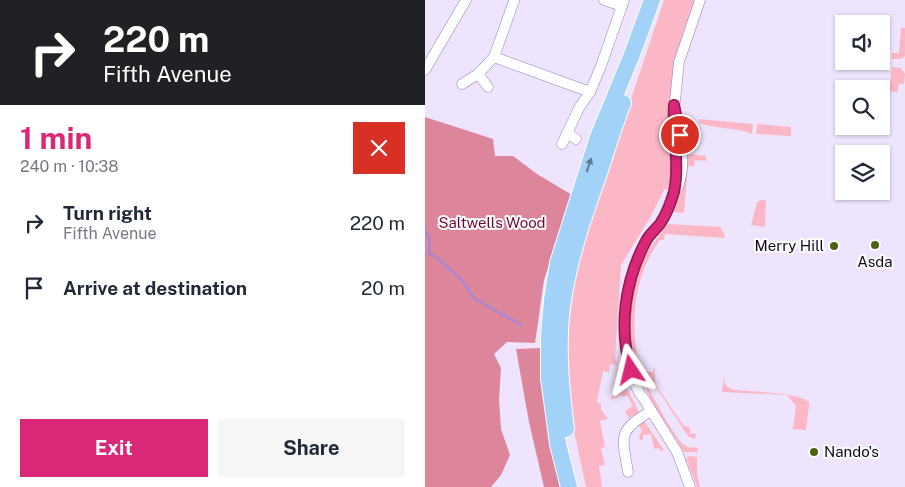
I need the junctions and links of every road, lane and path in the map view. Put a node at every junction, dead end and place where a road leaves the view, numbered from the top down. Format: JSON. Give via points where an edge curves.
{"nodes":[{"id":1,"x":466,"y":0,"type":"edge"},
{"id":2,"x":604,"y":0,"type":"edge"},
{"id":3,"x":652,"y":0,"type":"edge"},
{"id":4,"x":661,"y":0,"type":"edge"},
{"id":5,"x":700,"y":0,"type":"edge"},
{"id":6,"x":514,"y":1,"type":"dead end"},
{"id":7,"x":623,"y":3,"type":"edge"},
{"id":8,"x":494,"y":57,"type":"junction"},
{"id":9,"x":425,"y":70,"type":"edge"},
{"id":10,"x":479,"y":74,"type":"junction"},
{"id":11,"x":463,"y":84,"type":"dead end"},
{"id":12,"x":488,"y":87,"type":"dead end"},
{"id":13,"x":590,"y":92,"type":"junction"},
{"id":14,"x":562,"y":144,"type":"dead end"},
{"id":15,"x":555,"y":347,"type":"junction"},
{"id":16,"x":651,"y":412,"type":"junction"},
{"id":17,"x":628,"y":472,"type":"dead end"},
{"id":18,"x":569,"y":487,"type":"edge"},
{"id":19,"x":579,"y":487,"type":"edge"},
{"id":20,"x":689,"y":487,"type":"edge"}],
"edges":[{"from":1,"to":9,"type":"street"},
{"from":2,"to":7,"type":"street"},
{"from":15,"to":3,"type":"highway","one_way":true,"via":[[552,300],[561,253],[598,137]]},
{"from":4,"to":15,"type":"highway","via":[[581,223],[569,266]]},
{"from":5,"to":16,"type":"street","via":[[679,62],[674,105],[682,149],[678,186],[635,264],[627,291],[624,320],[628,360],[637,391]]},
{"from":6,"to":8,"type":"street"},
{"from":7,"to":13,"type":"street"},
{"from":8,"to":10,"type":"street"},
{"from":8,"to":13,"type":"street"},
{"from":10,"to":11,"type":"street"},
{"from":10,"to":12,"type":"street"},
{"from":13,"to":14,"type":"street","via":[[579,108],[572,136]]},
{"from":15,"to":18,"type":"highway","via":[[549,378],[551,404]]},
{"from":15,"to":19,"type":"highway","via":[[567,432]]},
{"from":16,"to":17,"type":"street","via":[[630,424],[626,432],[624,446]]},
{"from":16,"to":20,"type":"street","via":[[677,452]]}]}
